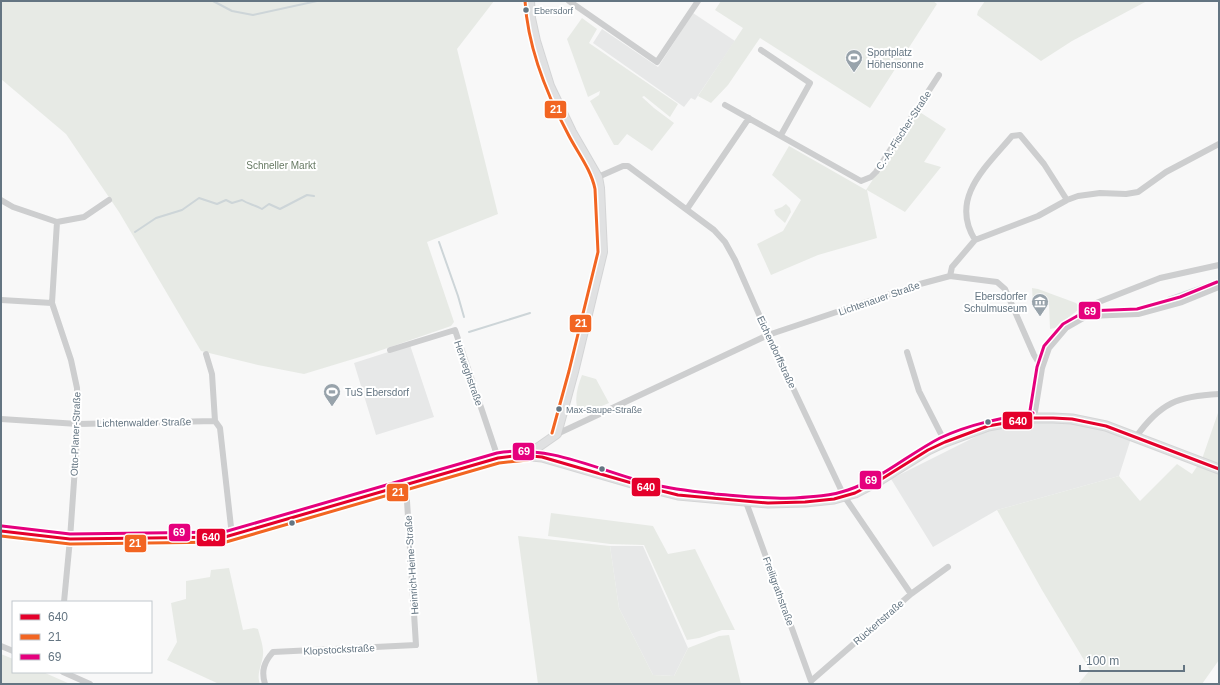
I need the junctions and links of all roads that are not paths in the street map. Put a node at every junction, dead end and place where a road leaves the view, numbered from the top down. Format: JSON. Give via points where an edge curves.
{"nodes":[{"id":1,"x":530,"y":1,"type":"edge"},
{"id":2,"x":569,"y":1,"type":"edge"},
{"id":3,"x":698,"y":1,"type":"edge"},
{"id":4,"x":761,"y":50,"type":"dead end"},
{"id":5,"x":939,"y":75,"type":"dead end"},
{"id":6,"x":725,"y":104,"type":"dead end"},
{"id":7,"x":749,"y":118,"type":"junction"},
{"id":8,"x":781,"y":135,"type":"junction"},
{"id":9,"x":1219,"y":144,"type":"edge"},
{"id":10,"x":598,"y":176,"type":"junction"},
{"id":11,"x":1,"y":200,"type":"edge"},
{"id":12,"x":109,"y":200,"type":"dead end"},
{"id":13,"x":1067,"y":200,"type":"junction"},
{"id":14,"x":687,"y":209,"type":"junction"},
{"id":15,"x":57,"y":222,"type":"junction"},
{"id":16,"x":975,"y":240,"type":"junction"},
{"id":17,"x":1219,"y":265,"type":"edge"},
{"id":18,"x":950,"y":276,"type":"junction"},
{"id":19,"x":1219,"y":287,"type":"edge"},
{"id":20,"x":1,"y":300,"type":"edge"},
{"id":21,"x":52,"y":303,"type":"junction"},
{"id":22,"x":1087,"y":316,"type":"junction"},
{"id":23,"x":768,"y":335,"type":"junction"},
{"id":24,"x":390,"y":350,"type":"dead end"},
{"id":25,"x":907,"y":352,"type":"dead end"},
{"id":26,"x":206,"y":354,"type":"dead end"},
{"id":27,"x":1042,"y":368,"type":"junction"},
{"id":28,"x":1219,"y":394,"type":"edge"},
{"id":29,"x":1034,"y":418,"type":"junction"},
{"id":30,"x":1,"y":419,"type":"edge"},
{"id":31,"x":215,"y":421,"type":"junction"},
{"id":32,"x":78,"y":424,"type":"junction"},
{"id":33,"x":557,"y":434,"type":"junction"},
{"id":34,"x":1136,"y":437,"type":"junction"},
{"id":35,"x":944,"y":442,"type":"junction"},
{"id":36,"x":527,"y":455,"type":"junction"},
{"id":37,"x":498,"y":458,"type":"junction"},
{"id":38,"x":1219,"y":469,"type":"edge"},
{"id":39,"x":406,"y":485,"type":"junction"},
{"id":40,"x":844,"y":496,"type":"junction"},
{"id":41,"x":746,"y":502,"type":"junction"},
{"id":42,"x":1,"y":531,"type":"edge"},
{"id":43,"x":232,"y":536,"type":"junction"},
{"id":44,"x":70,"y":539,"type":"junction"},
{"id":45,"x":948,"y":567,"type":"dead end"},
{"id":46,"x":911,"y":594,"type":"junction"},
{"id":47,"x":64,"y":601,"type":"edge"},
{"id":48,"x":416,"y":645,"type":"joint"},
{"id":49,"x":1,"y":646,"type":"edge"},
{"id":50,"x":12,"y":651,"type":"edge"},
{"id":51,"x":65,"y":673,"type":"edge"},
{"id":52,"x":810,"y":681,"type":"joint"},
{"id":53,"x":90,"y":684,"type":"edge"},
{"id":54,"x":265,"y":684,"type":"edge"}],
"edges":[{"from":1,"to":10,"type":"street","via":[[536,41],[550,86],[572,132]]},
{"from":2,"to":3,"type":"street","via":[[657,62]]},
{"from":4,"to":8,"type":"street","via":[[810,83]]},
{"from":5,"to":8,"type":"street","name":"C.-A.-Fischer-Straße","via":[[876,172],[861,181]]},
{"from":6,"to":7,"type":"street","name":"C.-A.-Fischer-Straße"},
{"from":7,"to":8,"type":"street","name":"C.-A.-Fischer-Straße"},
{"from":7,"to":14,"type":"street"},
{"from":9,"to":13,"type":"street","via":[[1166,172],[1138,192],[1100,193]]},
{"from":10,"to":14,"type":"street","name":"Eichendorffstraße","via":[[628,166]]},
{"from":10,"to":33,"type":"street","via":[[603,252]]},
{"from":11,"to":15,"type":"street","via":[[13,207]]},
{"from":12,"to":15,"type":"street","via":[[84,217]]},
{"from":13,"to":16,"type":"street","via":[[1038,216]]},
{"from":13,"to":16,"type":"street","via":[[1044,164],[1020,135],[1012,136],[970,190],[966,212],[969,230]]},
{"from":14,"to":23,"type":"street","name":"Eichendorffstraße","via":[[725,242]]},
{"from":15,"to":21,"type":"street","name":"Otto-Planer-Straße"},
{"from":16,"to":18,"type":"street","via":[[952,267]]},
{"from":17,"to":22,"type":"street","via":[[1160,278],[1086,307]]},
{"from":18,"to":23,"type":"street","name":"Lichtenauer Straße"},
{"from":18,"to":27,"type":"street","via":[[998,282],[1005,289],[1034,356]]},
{"from":19,"to":22,"type":"street","via":[[1182,302],[1138,314]]},
{"from":20,"to":21,"type":"street"},
{"from":21,"to":32,"type":"street","name":"Otto-Planer-Straße","via":[[71,360],[77,388]]},
{"from":22,"to":27,"type":"street","via":[[1060,332],[1049,348]]},
{"from":23,"to":33,"type":"street","name":"Lichtenauer Straße"},
{"from":23,"to":40,"type":"street","name":"Eichendorffstraße"},
{"from":24,"to":37,"type":"street","name":"Herweghstraße","via":[[455,330]]},
{"from":25,"to":35,"type":"street","via":[[919,391]]},
{"from":26,"to":31,"type":"street","via":[[212,374]]},
{"from":27,"to":29,"type":"street"},
{"from":28,"to":34,"type":"street","via":[[1184,399],[1164,406]]},
{"from":29,"to":34,"type":"main road","via":[[1072,419],[1106,426]]},
{"from":29,"to":35,"type":"main road","via":[[988,426]]},
{"from":30,"to":32,"type":"street","name":"Lichtenwalder Straße"},
{"from":31,"to":32,"type":"street","name":"Lichtenwalder Straße"},
{"from":31,"to":43,"type":"street","via":[[220,428]]},
{"from":32,"to":44,"type":"street","name":"Otto-Planer-Straße"},
{"from":33,"to":36,"type":"street","name":"Lichtenauer Straße"},
{"from":34,"to":38,"type":"main road"},
{"from":35,"to":40,"type":"main road","via":[[871,485]]},
{"from":36,"to":37,"type":"main road"},
{"from":36,"to":41,"type":"main road","via":[[548,458],[664,492]]},
{"from":37,"to":39,"type":"main road"},
{"from":39,"to":43,"type":"main road"},
{"from":39,"to":48,"type":"street","name":"Heinrich-Heine-Straße"},
{"from":40,"to":41,"type":"main road","via":[[805,502]]},
{"from":40,"to":46,"type":"street","name":"Eichendorffstraße"},
{"from":41,"to":52,"type":"street","name":"Freiligrathstraße"},
{"from":42,"to":44,"type":"main road"},
{"from":43,"to":44,"type":"main road"},
{"from":44,"to":47,"type":"street","name":"Otto-Planer-Straße"},
{"from":45,"to":46,"type":"street","name":"Rückertstraße"},
{"from":46,"to":52,"type":"street","name":"Rückertstraße"},
{"from":48,"to":54,"type":"street","name":"Klopstockstraße","via":[[272,652],[263,664]]},
{"from":49,"to":50,"type":"street"},
{"from":51,"to":53,"type":"street"}]}
